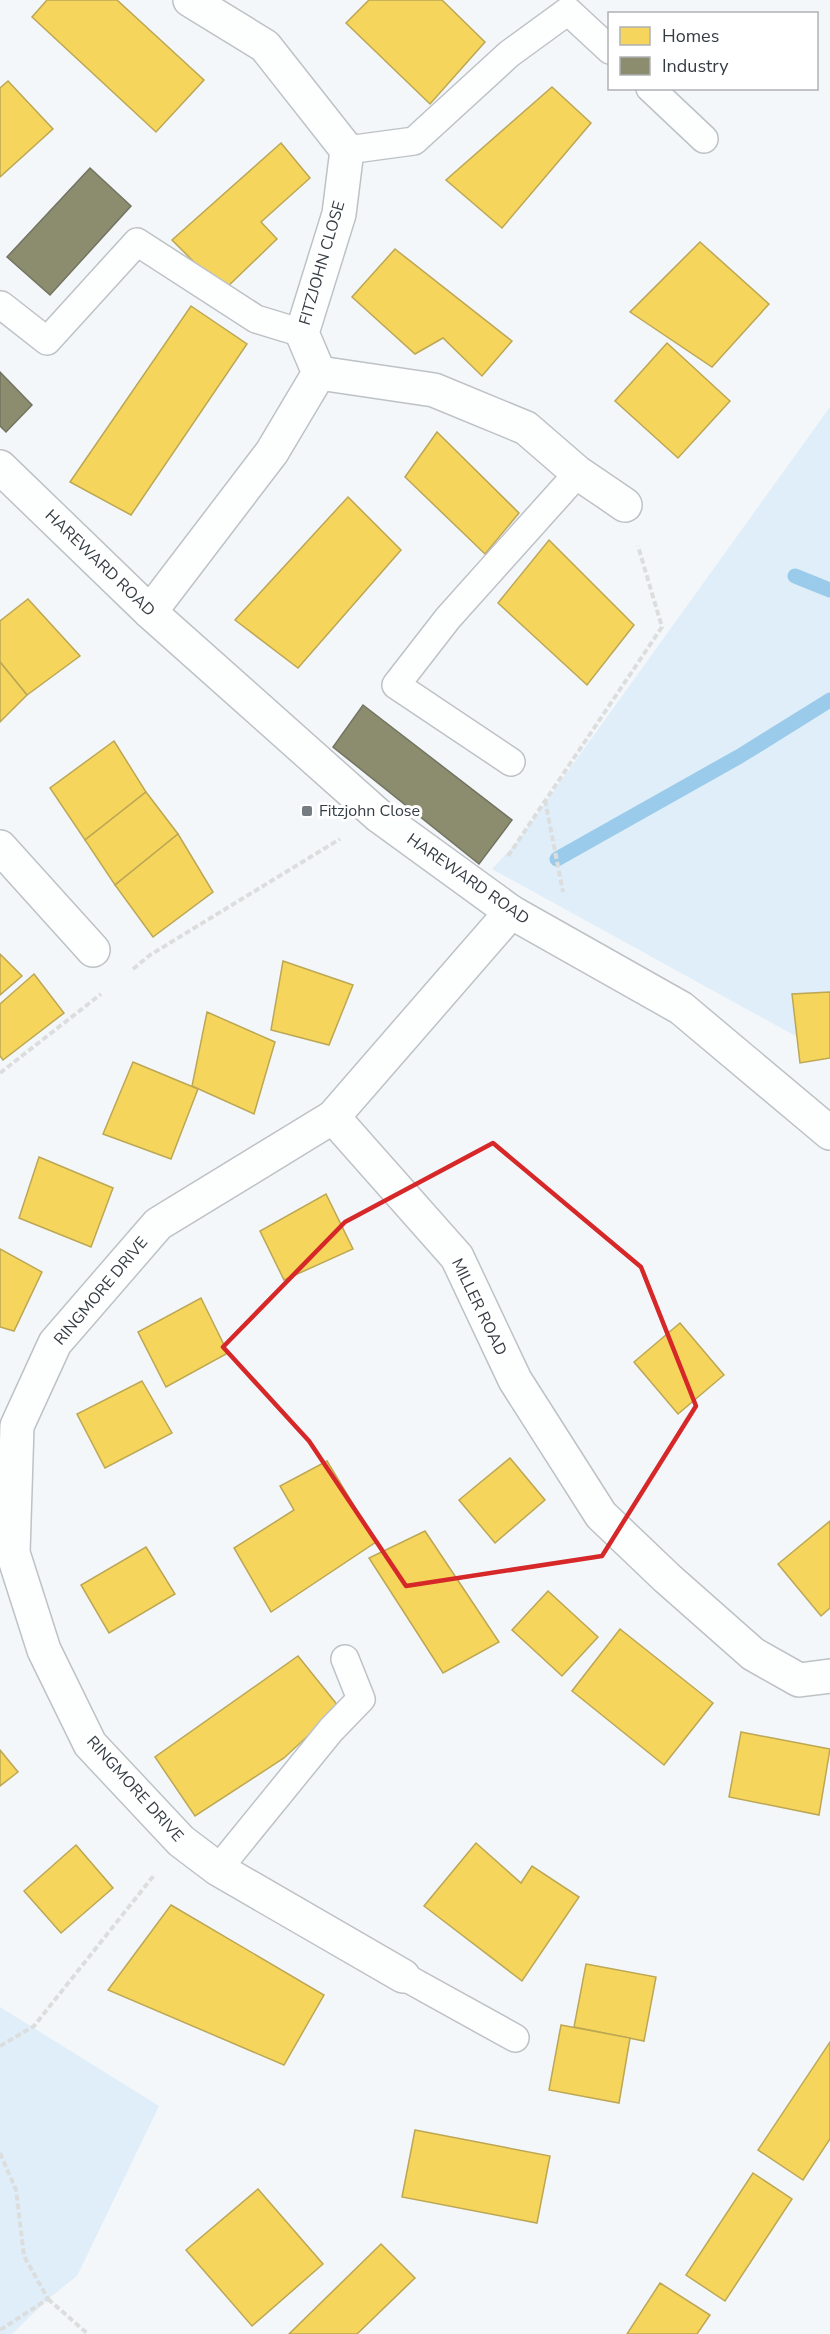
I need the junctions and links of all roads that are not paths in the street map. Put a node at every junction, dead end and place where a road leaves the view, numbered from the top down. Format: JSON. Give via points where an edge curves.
{"nodes":[{"id":1,"x":190,"y":0,"type":"edge"},
{"id":2,"x":608,"y":49,"type":"edge"},
{"id":3,"x":652,"y":90,"type":"edge"},
{"id":4,"x":704,"y":139,"type":"dead end"},
{"id":5,"x":347,"y":150,"type":"junction"},
{"id":6,"x":1,"y":306,"type":"edge"},
{"id":7,"x":302,"y":333,"type":"junction"},
{"id":8,"x":319,"y":374,"type":"junction"},
{"id":9,"x":0,"y":467,"type":"edge"},
{"id":10,"x":578,"y":473,"type":"junction"},
{"id":11,"x":625,"y":505,"type":"road end"},
{"id":12,"x":150,"y":612,"type":"junction"},
{"id":13,"x":511,"y":762,"type":"dead end"},
{"id":14,"x":0,"y":847,"type":"edge"},
{"id":15,"x":511,"y":912,"type":"junction"},
{"id":16,"x":93,"y":950,"type":"dead end"},
{"id":17,"x":333,"y":1117,"type":"junction"},
{"id":18,"x":830,"y":1133,"type":"edge"},
{"id":19,"x":6,"y":1553,"type":"edge"},
{"id":20,"x":345,"y":1659,"type":"dead end"},
{"id":21,"x":830,"y":1676,"type":"edge"},
{"id":22,"x":218,"y":1869,"type":"junction"},
{"id":23,"x":404,"y":1976,"type":"joint"},
{"id":24,"x":515,"y":2038,"type":"dead end"}],
"edges":[{"from":1,"to":5,"type":"street","via":[[265,46]]},
{"from":2,"to":5,"type":"lane","via":[[568,11],[509,54],[414,141]]},
{"from":3,"to":4,"type":"lane"},
{"from":5,"to":7,"type":"street","name":"FITZJOHN CLOSE","via":[[339,214]]},
{"from":6,"to":7,"type":"lane","via":[[47,341],[137,242],[256,318]]},
{"from":7,"to":8,"type":"street","name":"FITZJOHN CLOSE"},
{"from":8,"to":10,"type":"street","via":[[434,390],[526,428]]},
{"from":8,"to":12,"type":"street","via":[[272,452]]},
{"from":9,"to":12,"type":"street","name":"HAREWARD ROAD"},
{"from":10,"to":11,"type":"street"},
{"from":10,"to":13,"type":"lane","via":[[448,618],[396,686]]},
{"from":12,"to":15,"type":"street","name":"HAREWARD ROAD","via":[[379,816]]},
{"from":14,"to":16,"type":"street"},
{"from":15,"to":17,"type":"street","name":"RINGMORE DRIVE"},
{"from":15,"to":18,"type":"street","name":"HAREWARD ROAD","via":[[681,1008]]},
{"from":17,"to":19,"type":"street","name":"RINGMORE DRIVE","via":[[158,1224],[55,1343],[17,1426]]},
{"from":17,"to":21,"type":"street","name":"MILLER ROAD","via":[[457,1257],[515,1380],[601,1515],[753,1654],[799,1680]]},
{"from":19,"to":22,"type":"street","name":"RINGMORE DRIVE","via":[[44,1650],[90,1744],[181,1841]]},
{"from":20,"to":22,"type":"lane","via":[[361,1699],[331,1730]]},
{"from":22,"to":23,"type":"street","name":"RINGMORE DRIVE"},
{"from":23,"to":24,"type":"lane"}]}
